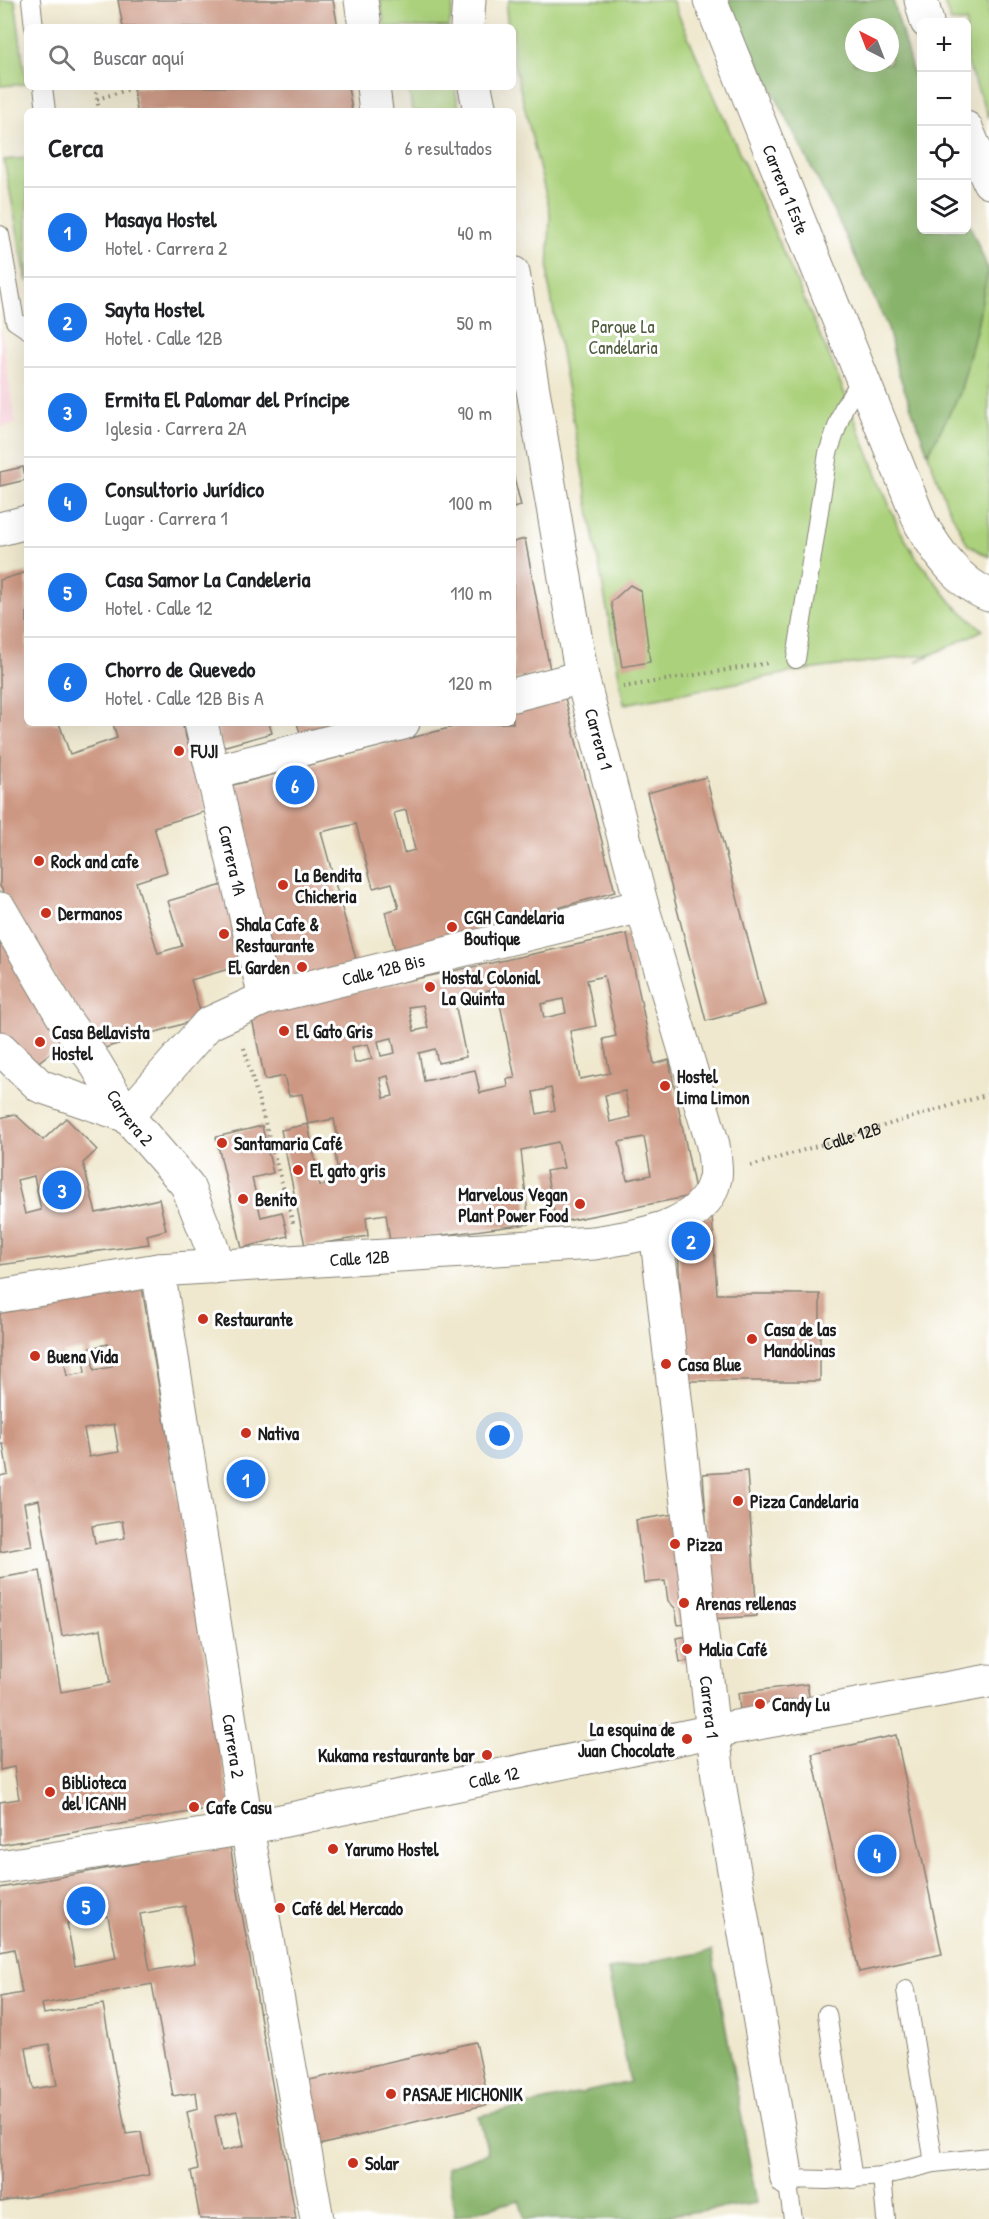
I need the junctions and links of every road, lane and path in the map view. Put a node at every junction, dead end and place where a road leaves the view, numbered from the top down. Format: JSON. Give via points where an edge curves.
{"nodes":[{"id":1,"x":31,"y":0,"type":"edge"},
{"id":2,"x":361,"y":0,"type":"edge"},
{"id":3,"x":469,"y":0,"type":"edge"},
{"id":4,"x":710,"y":0,"type":"edge"},
{"id":5,"x":921,"y":0,"type":"edge"},
{"id":6,"x":926,"y":18,"type":"edge"},
{"id":7,"x":34,"y":24,"type":"edge"},
{"id":8,"x":364,"y":24,"type":"edge"},
{"id":9,"x":467,"y":24,"type":"edge"},
{"id":10,"x":42,"y":90,"type":"edge"},
{"id":11,"x":94,"y":90,"type":"edge"},
{"id":12,"x":127,"y":90,"type":"edge"},
{"id":13,"x":373,"y":90,"type":"edge"},
{"id":14,"x":476,"y":90,"type":"edge"},
{"id":15,"x":97,"y":99,"type":"junction"},
{"id":16,"x":46,"y":108,"type":"edge"},
{"id":17,"x":98,"y":108,"type":"edge"},
{"id":18,"x":376,"y":108,"type":"edge"},
{"id":19,"x":479,"y":108,"type":"edge"},
{"id":20,"x":971,"y":140,"type":"edge"},
{"id":21,"x":989,"y":182,"type":"edge"},
{"id":22,"x":0,"y":235,"type":"edge"},
{"id":23,"x":516,"y":290,"type":"edge"},
{"id":24,"x":24,"y":327,"type":"edge"},
{"id":25,"x":862,"y":380,"type":"junction"},
{"id":26,"x":24,"y":523,"type":"edge"},
{"id":27,"x":0,"y":529,"type":"edge"},
{"id":28,"x":989,"y":595,"type":"edge"},
{"id":29,"x":796,"y":659,"type":"joint"},
{"id":30,"x":584,"y":685,"type":"junction"},
{"id":31,"x":516,"y":694,"type":"edge"},
{"id":32,"x":202,"y":726,"type":"edge"},
{"id":33,"x":392,"y":726,"type":"edge"},
{"id":34,"x":214,"y":772,"type":"junction"},
{"id":35,"x":642,"y":906,"type":"junction"},
{"id":36,"x":0,"y":909,"type":"edge"},
{"id":37,"x":265,"y":998,"type":"junction"},
{"id":38,"x":234,"y":1014,"type":"junction"},
{"id":39,"x":0,"y":1048,"type":"edge"},
{"id":40,"x":989,"y":1094,"type":"edge"},
{"id":41,"x":127,"y":1116,"type":"junction"},
{"id":42,"x":712,"y":1187,"type":"junction"},
{"id":43,"x":656,"y":1230,"type":"junction"},
{"id":44,"x":303,"y":1262,"type":"junction"},
{"id":45,"x":214,"y":1267,"type":"junction"},
{"id":46,"x":158,"y":1270,"type":"junction"},
{"id":47,"x":0,"y":1296,"type":"edge"},
{"id":48,"x":989,"y":1681,"type":"edge"},
{"id":49,"x":714,"y":1731,"type":"junction"},
{"id":50,"x":247,"y":1828,"type":"junction"},
{"id":51,"x":0,"y":1868,"type":"edge"},
{"id":52,"x":906,"y":1990,"type":"dead end"},
{"id":53,"x":827,"y":2014,"type":"dead end"},
{"id":54,"x":989,"y":2157,"type":"edge"},
{"id":55,"x":934,"y":2163,"type":"junction"},
{"id":56,"x":882,"y":2176,"type":"junction"},
{"id":57,"x":787,"y":2179,"type":"junction"},
{"id":58,"x":854,"y":2179,"type":"junction"},
{"id":59,"x":318,"y":2219,"type":"edge"},
{"id":60,"x":793,"y":2219,"type":"edge"},
{"id":61,"x":886,"y":2219,"type":"edge"}],
"edges":[{"from":1,"to":7,"type":"lane"},
{"from":2,"to":8,"type":"street"},
{"from":3,"to":9,"type":"street"},
{"from":4,"to":25,"type":"street","name":"Carrera 1 Este"},
{"from":5,"to":6,"type":"street"},
{"from":10,"to":16,"type":"lane"},
{"from":11,"to":15,"type":"path"},
{"from":12,"to":15,"type":"path"},
{"from":13,"to":18,"type":"street"},
{"from":14,"to":19,"type":"street"},
{"from":15,"to":17,"type":"path"},
{"from":20,"to":21,"type":"street"},
{"from":22,"to":24,"type":"lane","via":[[15,321]]},
{"from":23,"to":30,"type":"street","name":"Carrera 1"},
{"from":25,"to":28,"type":"street","name":"Carrera 1 Este","via":[[921,524],[947,562],[965,580]]},
{"from":25,"to":29,"type":"lane","via":[[844,407],[828,453]]},
{"from":26,"to":27,"type":"street"},
{"from":29,"to":30,"type":"path"},
{"from":30,"to":31,"type":"street"},
{"from":30,"to":35,"type":"street","name":"Carrera 1"},
{"from":32,"to":34,"type":"street","name":"Carrera 1A"},
{"from":33,"to":34,"type":"street"},
{"from":34,"to":37,"type":"street","name":"Carrera 1A"},
{"from":35,"to":37,"type":"street","name":"Calle 12B Bis"},
{"from":35,"to":42,"type":"street","name":"Carrera 1","via":[[713,1145]]},
{"from":36,"to":41,"type":"street","name":"Carrera 2"},
{"from":37,"to":38,"type":"street","name":"Calle 12B Bis"},
{"from":38,"to":41,"type":"street","name":"Calle 12B Bis","via":[[207,1024]]},
{"from":38,"to":44,"type":"path"},
{"from":39,"to":41,"type":"street","via":[[40,1086]]},
{"from":40,"to":42,"type":"path","name":"Calle 12B"},
{"from":41,"to":45,"type":"street","name":"Carrera 2","via":[[187,1185],[213,1250]]},
{"from":42,"to":43,"type":"street","name":"Calle 12B","via":[[687,1217]]},
{"from":43,"to":44,"type":"street","name":"Calle 12B","via":[[572,1245]]},
{"from":43,"to":49,"type":"street","name":"Carrera 1"},
{"from":44,"to":45,"type":"street","name":"Calle 12B"},
{"from":45,"to":46,"type":"street","name":"Calle 12B"},
{"from":46,"to":47,"type":"street","name":"Calle 12B"},
{"from":46,"to":50,"type":"street","name":"Carrera 2"},
{"from":48,"to":49,"type":"street","name":"Calle 12"},
{"from":49,"to":50,"type":"street","name":"Calle 12"},
{"from":49,"to":57,"type":"street","name":"Carrera 1","via":[[718,1777]]},
{"from":50,"to":51,"type":"street","name":"Calle 12"},
{"from":50,"to":59,"type":"street","name":"Carrera 2"},
{"from":52,"to":55,"type":"lane"},
{"from":53,"to":58,"type":"lane"},
{"from":54,"to":55,"type":"lane"},
{"from":55,"to":56,"type":"lane"},
{"from":56,"to":58,"type":"lane"},
{"from":56,"to":61,"type":"lane"},
{"from":57,"to":58,"type":"lane"},
{"from":57,"to":60,"type":"lane"}]}
